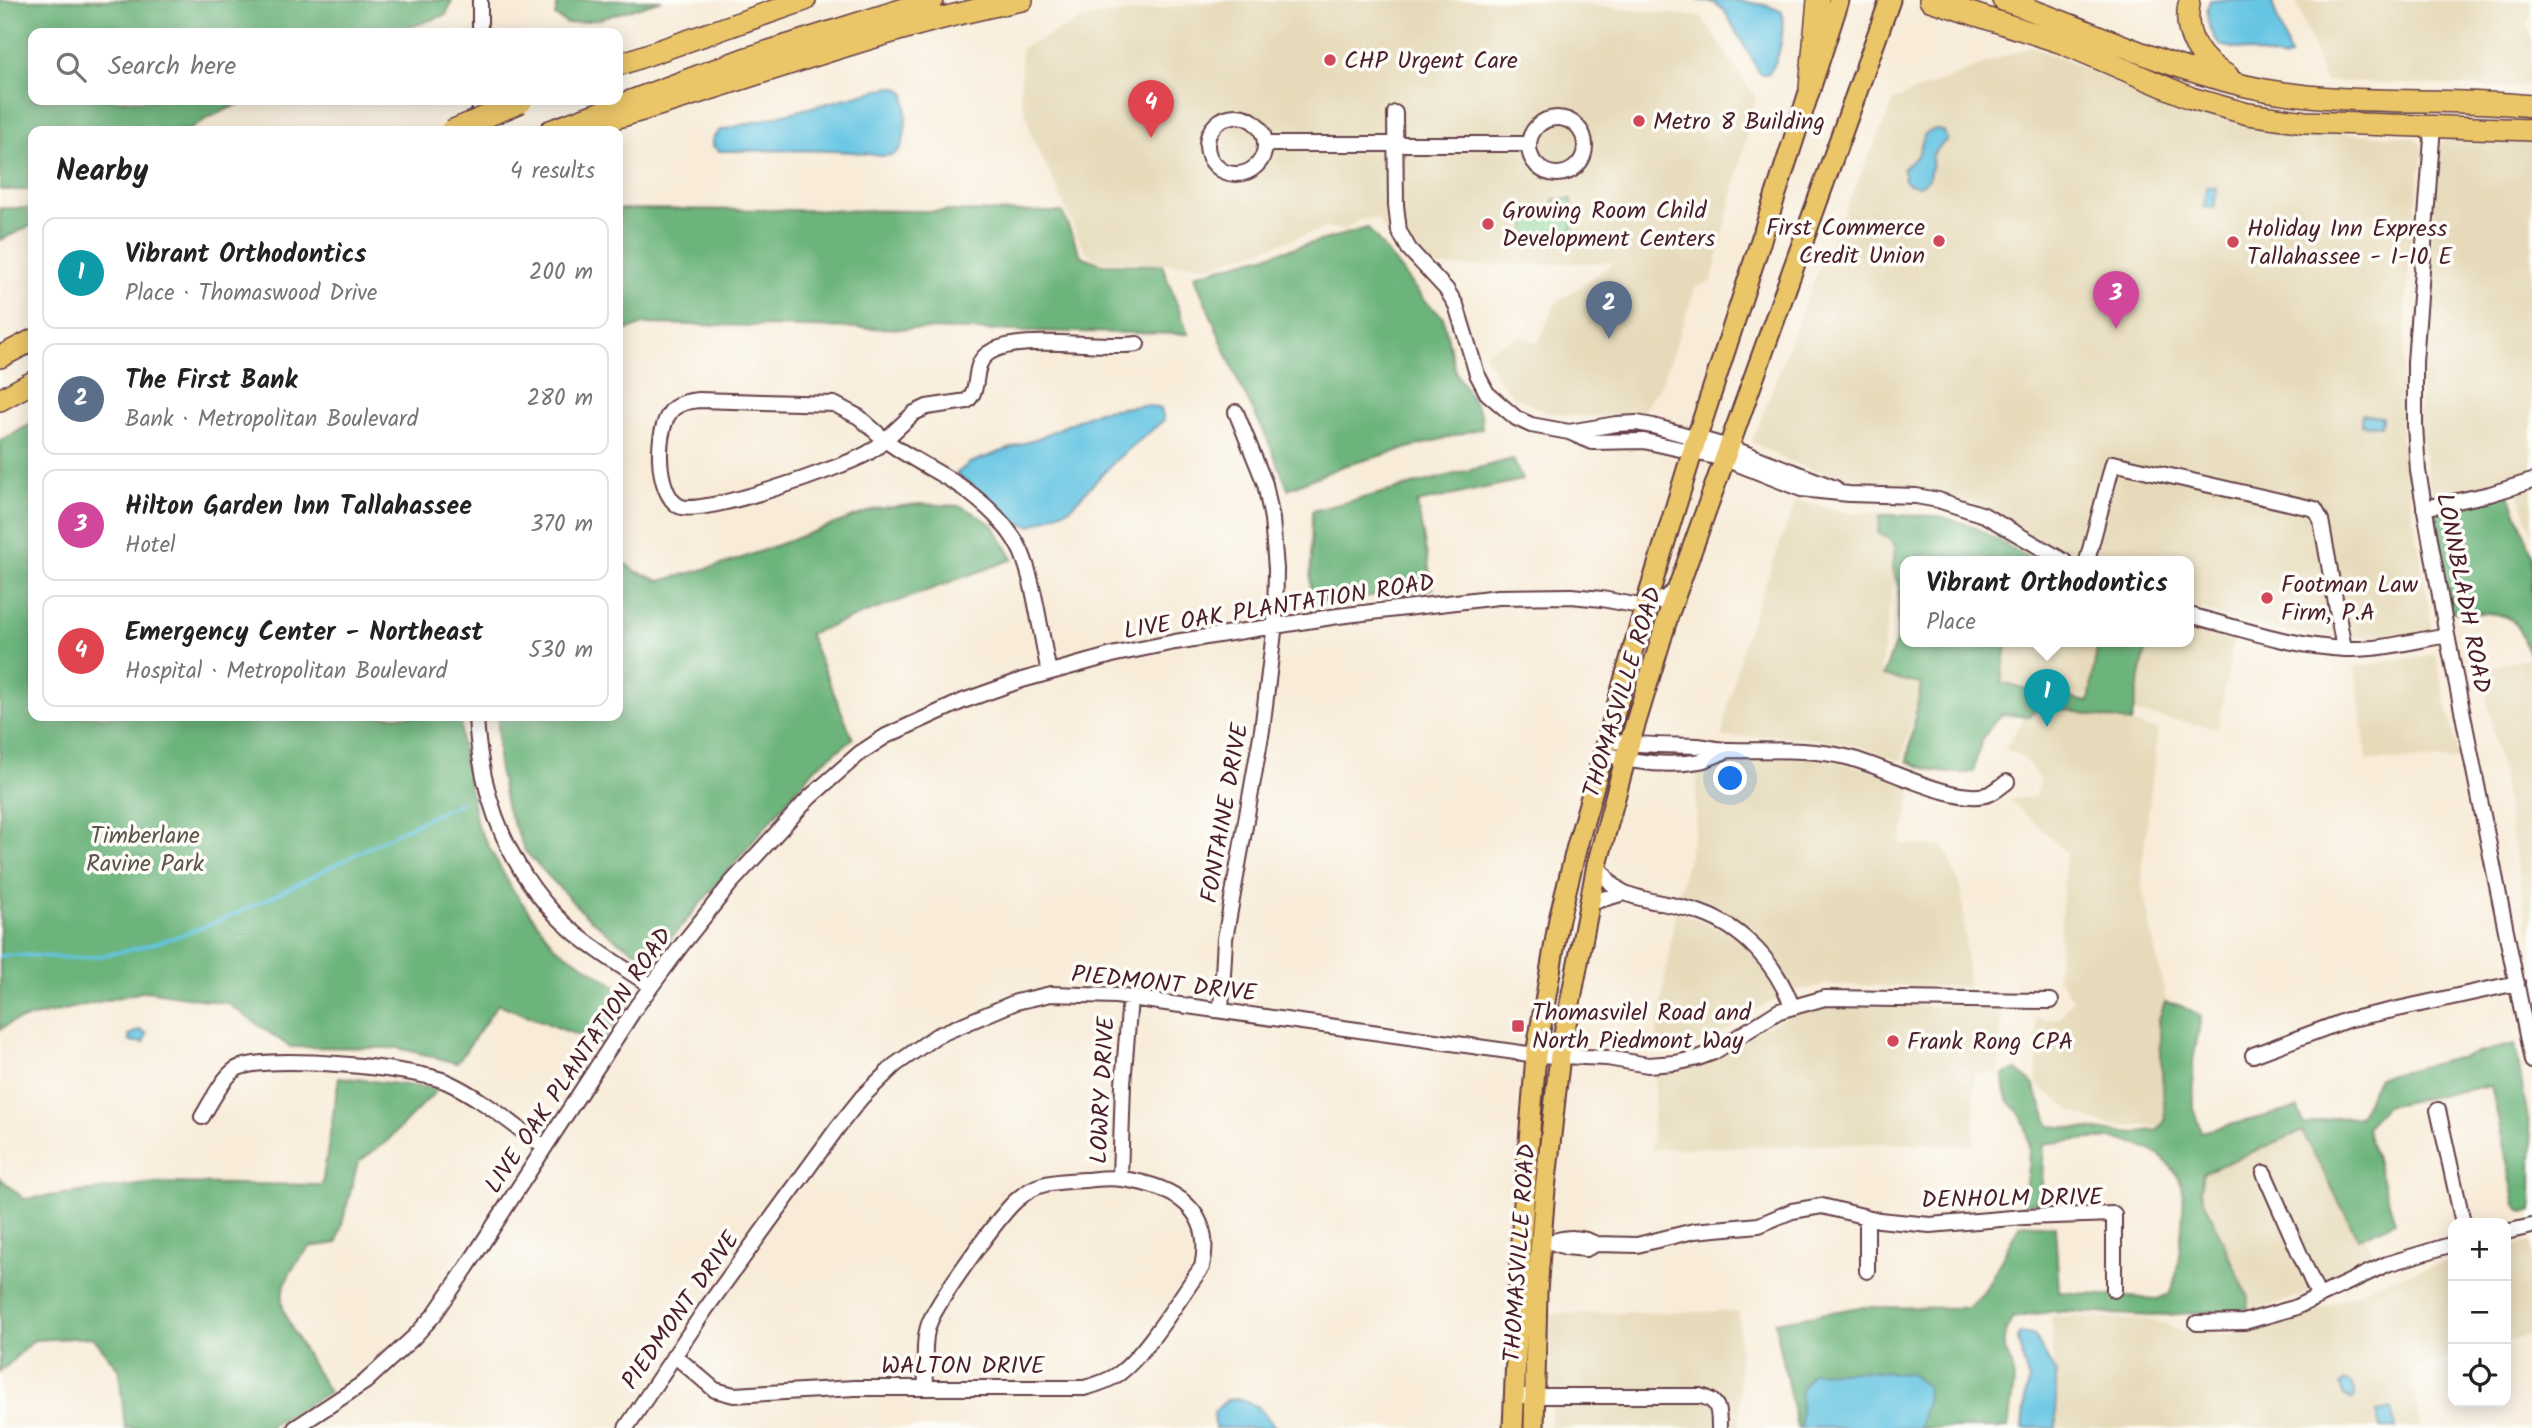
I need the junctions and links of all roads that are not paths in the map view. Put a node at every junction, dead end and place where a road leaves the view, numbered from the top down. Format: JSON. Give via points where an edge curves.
{"nodes":[{"id":1,"x":480,"y":0,"type":"edge"},
{"id":2,"x":767,"y":0,"type":"edge"},
{"id":3,"x":804,"y":0,"type":"edge"},
{"id":4,"x":933,"y":0,"type":"edge"},
{"id":5,"x":1022,"y":0,"type":"edge"},
{"id":6,"x":1818,"y":0,"type":"edge"},
{"id":7,"x":1839,"y":0,"type":"edge"},
{"id":8,"x":1891,"y":0,"type":"edge"},
{"id":9,"x":1930,"y":0,"type":"edge"},
{"id":10,"x":2003,"y":0,"type":"edge"},
{"id":11,"x":2190,"y":2,"type":"edge"},
{"id":12,"x":480,"y":28,"type":"edge"},
{"id":13,"x":623,"y":62,"type":"edge"},
{"id":14,"x":623,"y":62,"type":"edge"},
{"id":15,"x":2175,"y":65,"type":"junction"},
{"id":16,"x":1810,"y":88,"type":"junction"},
{"id":17,"x":2252,"y":88,"type":"junction"},
{"id":18,"x":2173,"y":90,"type":"junction"},
{"id":19,"x":2532,"y":100,"type":"edge"},
{"id":20,"x":2503,"y":103,"type":"junction"},
{"id":21,"x":623,"y":104,"type":"edge"},
{"id":22,"x":480,"y":105,"type":"edge"},
{"id":23,"x":514,"y":105,"type":"edge"},
{"id":24,"x":620,"y":105,"type":"edge"},
{"id":25,"x":2532,"y":106,"type":"edge"},
{"id":26,"x":1395,"y":113,"type":"dead end"},
{"id":27,"x":464,"y":126,"type":"edge"},
{"id":28,"x":479,"y":126,"type":"edge"},
{"id":29,"x":563,"y":126,"type":"edge"},
{"id":30,"x":587,"y":126,"type":"edge"},
{"id":31,"x":2433,"y":126,"type":"junction"},
{"id":32,"x":2532,"y":130,"type":"edge"},
{"id":33,"x":1265,"y":144,"type":"junction"},
{"id":34,"x":1395,"y":144,"type":"junction"},
{"id":35,"x":1528,"y":144,"type":"junction"},
{"id":36,"x":28,"y":343,"type":"edge"},
{"id":37,"x":1137,"y":344,"type":"dead end"},
{"id":38,"x":0,"y":357,"type":"edge"},
{"id":39,"x":28,"y":385,"type":"edge"},
{"id":40,"x":0,"y":400,"type":"edge"},
{"id":41,"x":1236,"y":412,"type":"dead end"},
{"id":42,"x":885,"y":440,"type":"junction"},
{"id":43,"x":1695,"y":445,"type":"junction"},
{"id":44,"x":1727,"y":453,"type":"junction"},
{"id":45,"x":2532,"y":481,"type":"edge"},
{"id":46,"x":2424,"y":508,"type":"junction"},
{"id":47,"x":2055,"y":556,"type":"edge"},
{"id":48,"x":2088,"y":556,"type":"edge"},
{"id":49,"x":1678,"y":588,"type":"junction"},
{"id":50,"x":1645,"y":607,"type":"junction"},
{"id":51,"x":2194,"y":616,"type":"edge"},
{"id":52,"x":1275,"y":624,"type":"junction"},
{"id":53,"x":2447,"y":635,"type":"junction"},
{"id":54,"x":1659,"y":647,"type":"junction"},
{"id":55,"x":2344,"y":649,"type":"junction"},
{"id":56,"x":1049,"y":672,"type":"junction"},
{"id":57,"x":476,"y":721,"type":"edge"},
{"id":58,"x":1606,"y":747,"type":"junction"},
{"id":59,"x":1627,"y":752,"type":"junction"},
{"id":60,"x":2007,"y":782,"type":"dead end"},
{"id":61,"x":1597,"y":865,"type":"junction"},
{"id":62,"x":1624,"y":893,"type":"junction"},
{"id":63,"x":1564,"y":898,"type":"junction"},
{"id":64,"x":1590,"y":903,"type":"junction"},
{"id":65,"x":2517,"y":983,"type":"junction"},
{"id":66,"x":651,"y":986,"type":"junction"},
{"id":67,"x":1130,"y":998,"type":"junction"},
{"id":68,"x":2051,"y":1001,"type":"dead end"},
{"id":69,"x":1792,"y":1006,"type":"junction"},
{"id":70,"x":1221,"y":1010,"type":"junction"},
{"id":71,"x":1536,"y":1055,"type":"junction"},
{"id":72,"x":1560,"y":1055,"type":"junction"},
{"id":73,"x":2253,"y":1055,"type":"dead end"},
{"id":74,"x":2532,"y":1061,"type":"edge"},
{"id":75,"x":2438,"y":1110,"type":"dead end"},
{"id":76,"x":202,"y":1117,"type":"dead end"},
{"id":77,"x":544,"y":1147,"type":"junction"},
{"id":78,"x":2264,"y":1172,"type":"dead end"},
{"id":79,"x":1121,"y":1178,"type":"junction"},
{"id":80,"x":1867,"y":1217,"type":"junction"},
{"id":81,"x":2462,"y":1218,"type":"edge"},
{"id":82,"x":2532,"y":1226,"type":"edge"},
{"id":83,"x":2511,"y":1231,"type":"edge"},
{"id":84,"x":1521,"y":1240,"type":"junction"},
{"id":85,"x":1546,"y":1241,"type":"junction"},
{"id":86,"x":2448,"y":1246,"type":"edge"},
{"id":87,"x":1204,"y":1258,"type":"joint"},
{"id":88,"x":1867,"y":1271,"type":"dead end"},
{"id":89,"x":2114,"y":1290,"type":"dead end"},
{"id":90,"x":2318,"y":1295,"type":"junction"},
{"id":91,"x":2197,"y":1323,"type":"dead end"},
{"id":92,"x":674,"y":1355,"type":"junction"},
{"id":93,"x":926,"y":1388,"type":"junction"},
{"id":94,"x":1513,"y":1396,"type":"junction"},
{"id":95,"x":1535,"y":1397,"type":"junction"},
{"id":96,"x":296,"y":1428,"type":"edge"},
{"id":97,"x":626,"y":1428,"type":"edge"},
{"id":98,"x":1513,"y":1428,"type":"edge"},
{"id":99,"x":1534,"y":1428,"type":"edge"},
{"id":100,"x":1719,"y":1428,"type":"edge"}],
"edges":[{"from":1,"to":12,"type":"street"},
{"from":2,"to":13,"type":"highway"},
{"from":3,"to":14,"type":"highway"},
{"from":4,"to":21,"type":"highway","via":[[744,59]]},
{"from":5,"to":30,"type":"highway","via":[[902,29]]},
{"from":6,"to":16,"type":"highway"},
{"from":7,"to":16,"type":"main road","name":"THOMASVILLE ROAD"},
{"from":8,"to":44,"type":"main road","name":"THOMASVILLE ROAD"},
{"from":9,"to":18,"type":"highway","via":[[2060,42]]},
{"from":10,"to":15,"type":"highway"},
{"from":11,"to":15,"type":"highway"},
{"from":11,"to":17,"type":"highway","via":[[2188,26],[2198,51],[2217,69]]},
{"from":15,"to":17,"type":"highway"},
{"from":15,"to":18,"type":"highway"},
{"from":16,"to":43,"type":"main road","name":"THOMASVILLE ROAD"},
{"from":17,"to":20,"type":"highway","via":[[2317,96]]},
{"from":18,"to":31,"type":"highway","via":[[2229,110],[2287,121]]},
{"from":19,"to":20,"type":"highway"},
{"from":20,"to":25,"type":"highway"},
{"from":22,"to":28,"type":"street"},
{"from":23,"to":27,"type":"highway","bridge":true},
{"from":24,"to":29,"type":"highway"},
{"from":26,"to":34,"type":"street"},
{"from":31,"to":32,"type":"highway"},
{"from":31,"to":46,"type":"street","name":"LONNBLADH ROAD","via":[[2415,362],[2415,425]]},
{"from":33,"to":33,"type":"street","via":[[1255,124],[1235,116],[1217,122],[1207,144],[1214,164],[1237,174],[1256,165]]},
{"from":33,"to":34,"type":"street"},
{"from":34,"to":35,"type":"street"},
{"from":34,"to":43,"type":"street","via":[[1399,231],[1456,305],[1487,393],[1531,425],[1569,432],[1637,422]]},
{"from":35,"to":35,"type":"street","via":[[1537,166],[1552,174],[1573,170],[1586,145],[1575,123],[1557,117],[1538,124]]},
{"from":36,"to":38,"type":"highway"},
{"from":37,"to":42,"type":"street","via":[[1046,343],[1002,348],[981,361],[975,391],[967,401],[914,413]]},
{"from":39,"to":40,"type":"highway"},
{"from":41,"to":52,"type":"street","name":"FONTAINE DRIVE","via":[[1269,498],[1275,535]]},
{"from":42,"to":42,"type":"street","via":[[859,417],[834,404],[687,402],[672,410],[662,429],[663,478],[676,505],[700,508],[847,463]]},
{"from":42,"to":56,"type":"street","via":[[964,489],[1012,536],[1026,565]]},
{"from":43,"to":44,"type":"street"},
{"from":43,"to":50,"type":"main road","name":"THOMASVILLE ROAD"},
{"from":44,"to":47,"type":"street","via":[[1801,489],[1916,496],[1961,506]]},
{"from":44,"to":49,"type":"main road","name":"THOMASVILLE ROAD"},
{"from":45,"to":46,"type":"street"},
{"from":46,"to":53,"type":"street","name":"LONNBLADH ROAD"},
{"from":48,"to":55,"type":"street","via":[[2113,463],[2315,509],[2321,520]]},
{"from":49,"to":50,"type":"street"},
{"from":49,"to":54,"type":"main road","name":"THOMASVILLE ROAD"},
{"from":50,"to":52,"type":"street","name":"LIVE OAK PLANTATION ROAD","via":[[1571,596],[1519,596]]},
{"from":50,"to":54,"type":"street","via":[[1656,627]]},
{"from":50,"to":58,"type":"main road","name":"THOMASVILLE ROAD"},
{"from":51,"to":55,"type":"street"},
{"from":52,"to":56,"type":"street","name":"LIVE OAK PLANTATION ROAD"},
{"from":52,"to":70,"type":"street","name":"FONTAINE DRIVE","via":[[1262,730],[1225,939]]},
{"from":53,"to":55,"type":"street"},
{"from":53,"to":65,"type":"street","name":"LONNBLADH ROAD"},
{"from":54,"to":59,"type":"main road","name":"THOMASVILLE ROAD"},
{"from":56,"to":66,"type":"street","name":"LIVE OAK PLANTATION ROAD","via":[[923,718],[860,753],[764,846]]},
{"from":57,"to":66,"type":"street","via":[[477,750],[488,799],[524,877],[575,933]]},
{"from":58,"to":59,"type":"street"},
{"from":58,"to":63,"type":"main road","name":"THOMASVILLE ROAD"},
{"from":59,"to":60,"type":"street","via":[[1674,763],[1701,761],[1728,751],[1786,749],[1834,755],[1965,794],[1990,794]]},
{"from":59,"to":61,"type":"main road","name":"THOMASVILLE ROAD"},
{"from":61,"to":62,"type":"street"},
{"from":61,"to":64,"type":"main road","name":"THOMASVILLE ROAD"},
{"from":62,"to":64,"type":"street"},
{"from":62,"to":69,"type":"street","via":[[1701,913],[1736,931],[1776,972]]},
{"from":63,"to":64,"type":"main road"},
{"from":63,"to":71,"type":"main road","name":"THOMASVILLE ROAD"},
{"from":64,"to":72,"type":"main road","name":"THOMASVILLE ROAD"},
{"from":65,"to":73,"type":"street","via":[[2347,1020]]},
{"from":65,"to":74,"type":"street","name":"LONNBLADH ROAD"},
{"from":66,"to":77,"type":"street","name":"LIVE OAK PLANTATION ROAD"},
{"from":67,"to":70,"type":"street","name":"PIEDMONT DRIVE"},
{"from":67,"to":79,"type":"street","name":"LOWRY DRIVE"},
{"from":67,"to":92,"type":"street","name":"PIEDMONT DRIVE","via":[[1036,996],[936,1036],[895,1065],[838,1127]]},
{"from":68,"to":69,"type":"street","name":"PIEDMONT DRIVE","via":[[1843,996]]},
{"from":69,"to":72,"type":"street","name":"PIEDMONT DRIVE","via":[[1714,1052],[1678,1063],[1648,1065]]},
{"from":70,"to":71,"type":"street","name":"PIEDMONT DRIVE"},
{"from":71,"to":72,"type":"street","name":"PIEDMONT DRIVE"},
{"from":71,"to":84,"type":"main road","name":"THOMASVILLE ROAD"},
{"from":72,"to":85,"type":"main road","name":"THOMASVILLE ROAD"},
{"from":75,"to":81,"type":"street"},
{"from":76,"to":77,"type":"street","via":[[236,1070],[253,1065],[379,1068],[444,1081]]},
{"from":77,"to":96,"type":"street","name":"LIVE OAK PLANTATION ROAD","via":[[467,1267],[414,1338],[365,1382]]},
{"from":78,"to":90,"type":"street"},
{"from":79,"to":87,"type":"street","name":"LOWRY DRIVE","via":[[1178,1196],[1201,1226]]},
{"from":79,"to":93,"type":"street","via":[[1042,1185],[1018,1198],[937,1307],[926,1338]]},
{"from":80,"to":85,"type":"street","name":"DENHOLM DRIVE","via":[[1831,1207],[1806,1207],[1759,1225],[1681,1233],[1637,1245],[1596,1244],[1586,1249]]},
{"from":80,"to":88,"type":"street"},
{"from":80,"to":89,"type":"street","name":"DENHOLM DRIVE","via":[[1930,1225],[2114,1214]]},
{"from":82,"to":83,"type":"street"},
{"from":84,"to":85,"type":"street","name":"DENHOLM DRIVE"},
{"from":84,"to":94,"type":"main road","name":"THOMASVILLE ROAD"},
{"from":85,"to":95,"type":"main road","name":"THOMASVILLE ROAD","via":[[1537,1292]]},
{"from":86,"to":90,"type":"street","via":[[2387,1264]]},
{"from":87,"to":93,"type":"street","name":"WALTON DRIVE","via":[[1136,1357],[1118,1374],[1096,1385]]},
{"from":90,"to":91,"type":"street","via":[[2259,1319]]},
{"from":92,"to":93,"type":"street","name":"WALTON DRIVE","via":[[723,1394]]},
{"from":92,"to":97,"type":"street","name":"PIEDMONT DRIVE"},
{"from":94,"to":95,"type":"street"},
{"from":94,"to":98,"type":"main road","name":"THOMASVILLE ROAD"},
{"from":95,"to":99,"type":"main road","name":"THOMASVILLE ROAD"},
{"from":95,"to":100,"type":"street","via":[[1700,1396],[1718,1406]]}]}
